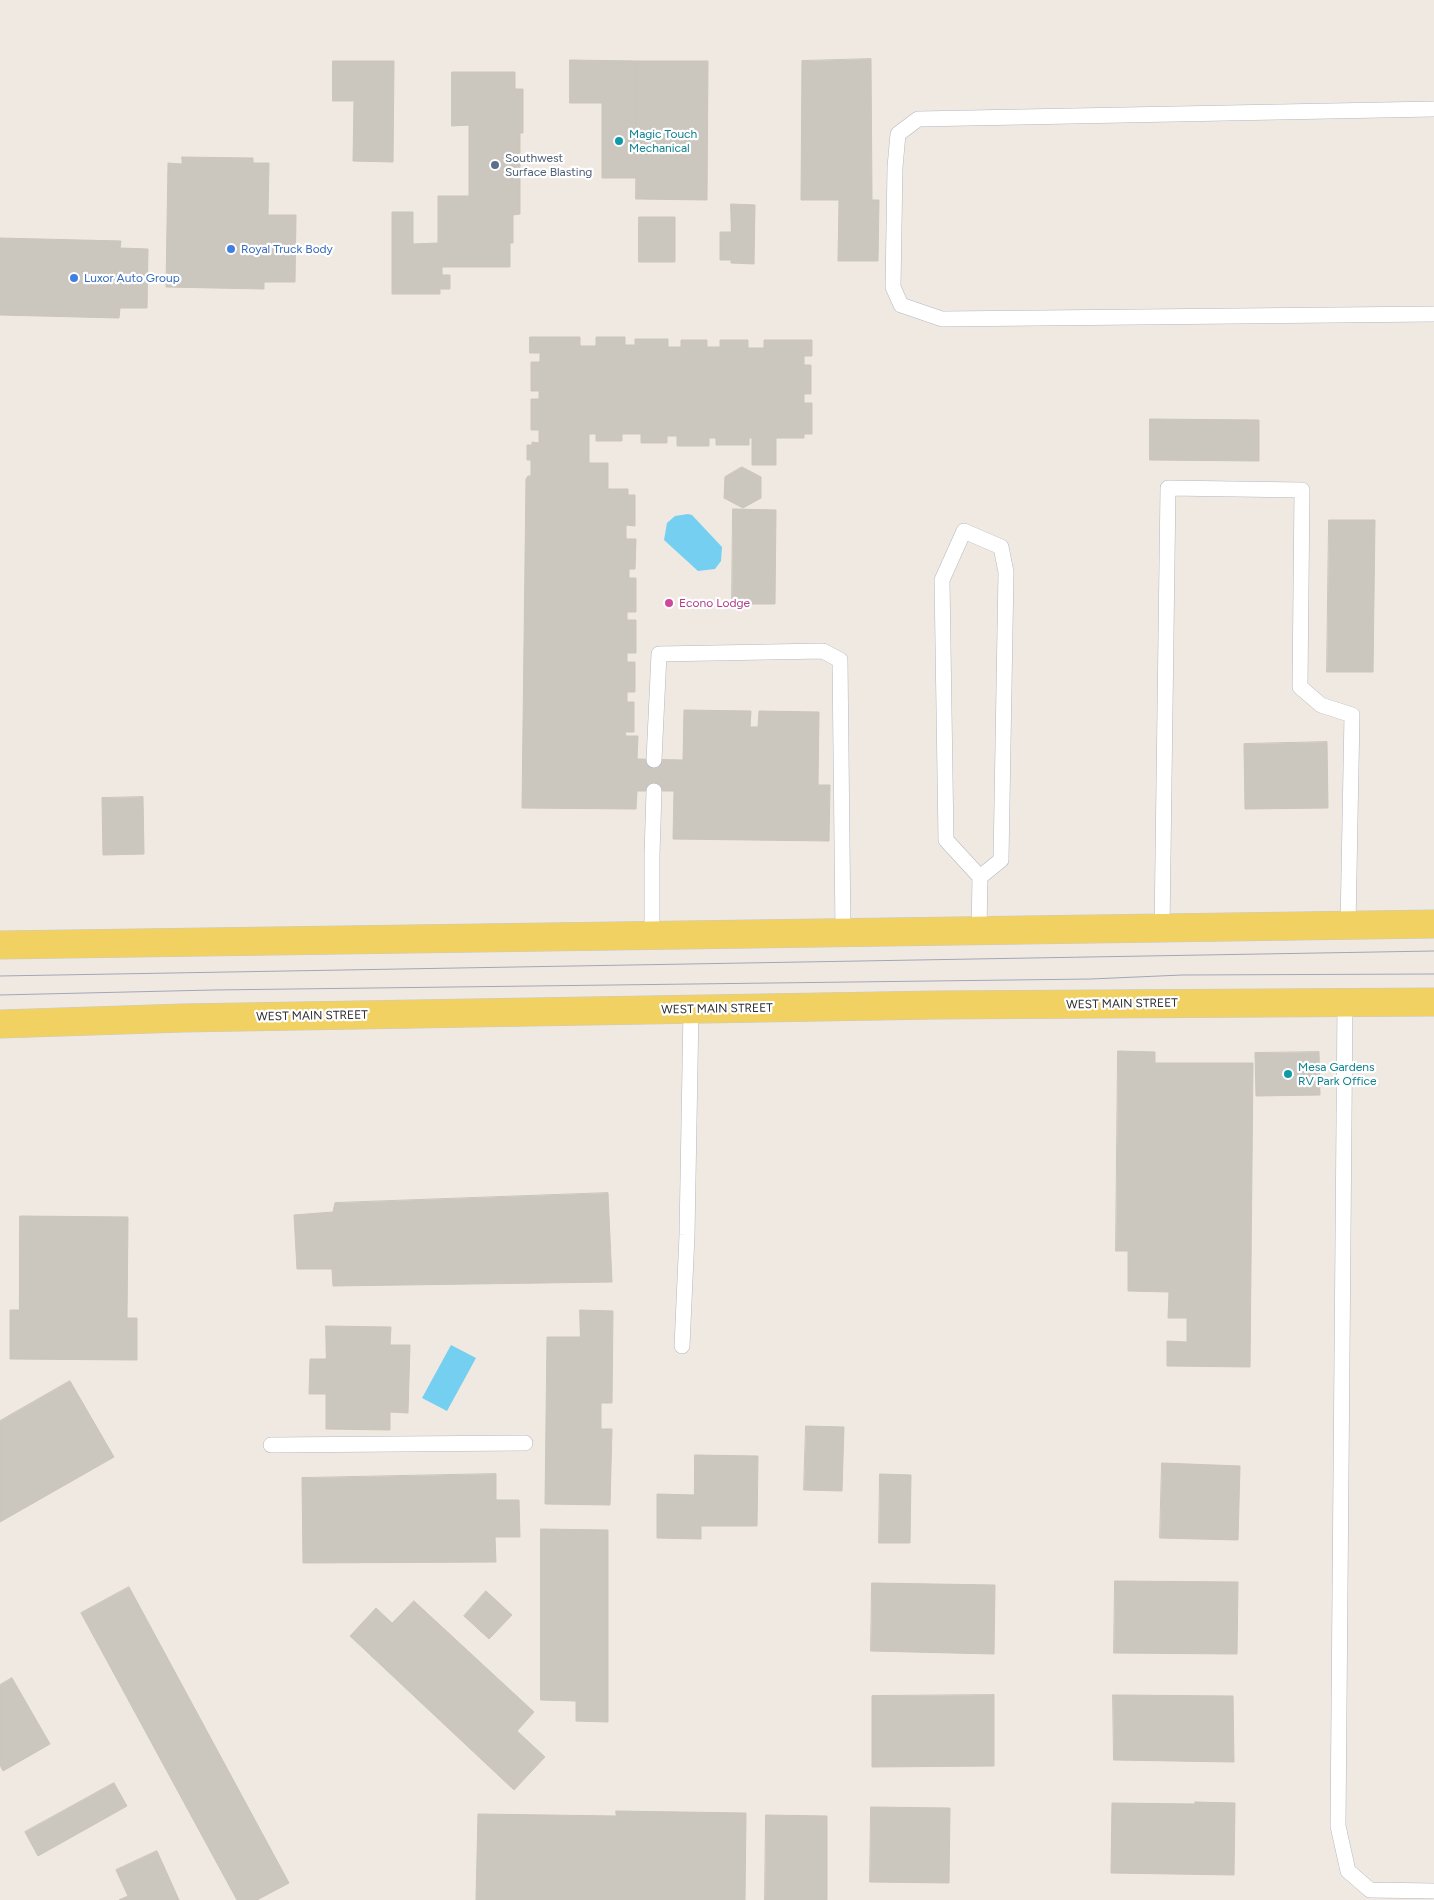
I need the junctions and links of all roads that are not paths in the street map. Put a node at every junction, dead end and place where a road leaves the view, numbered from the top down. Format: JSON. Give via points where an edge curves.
{"nodes":[{"id":1,"x":1434,"y":109,"type":"edge"},
{"id":2,"x":1434,"y":314,"type":"edge"},
{"id":3,"x":654,"y":760,"type":"dead end"},
{"id":4,"x":654,"y":791,"type":"dead end"},
{"id":5,"x":980,"y":877,"type":"junction"},
{"id":6,"x":1434,"y":924,"type":"edge"},
{"id":7,"x":1348,"y":926,"type":"junction"},
{"id":8,"x":1162,"y":929,"type":"junction"},
{"id":9,"x":979,"y":931,"type":"junction"},
{"id":10,"x":843,"y":933,"type":"junction"},
{"id":11,"x":652,"y":937,"type":"junction"},
{"id":12,"x":0,"y":945,"type":"edge"},
{"id":13,"x":1345,"y":1002,"type":"junction"},
{"id":14,"x":1434,"y":1002,"type":"edge"},
{"id":15,"x":691,"y":1010,"type":"junction"},
{"id":16,"x":0,"y":1024,"type":"edge"},
{"id":17,"x":682,"y":1346,"type":"dead end"},
{"id":18,"x":525,"y":1443,"type":"dead end"},
{"id":19,"x":271,"y":1445,"type":"dead end"},
{"id":20,"x":1434,"y":1891,"type":"edge"}],
"edges":[{"from":1,"to":2,"type":"lane","via":[[918,119],[898,134],[893,287],[901,305],[942,319]]},
{"from":3,"to":10,"type":"lane","via":[[659,654],[824,651],[840,660]]},
{"from":4,"to":11,"type":"lane"},
{"from":5,"to":5,"type":"lane","via":[[1000,860],[1006,572],[1000,548],[964,531],[942,580],[946,840]]},
{"from":5,"to":9,"type":"lane"},
{"from":6,"to":7,"type":"main road"},
{"from":7,"to":8,"type":"main road"},
{"from":7,"to":8,"type":"lane","via":[[1352,715],[1321,705],[1300,687],[1302,490],[1168,488]]},
{"from":8,"to":9,"type":"main road"},
{"from":9,"to":10,"type":"main road"},
{"from":10,"to":11,"type":"main road"},
{"from":11,"to":12,"type":"main road"},
{"from":13,"to":14,"type":"main road","name":"WEST MAIN STREET"},
{"from":13,"to":15,"type":"main road","name":"WEST MAIN STREET"},
{"from":13,"to":20,"type":"lane","via":[[1338,1826],[1348,1871],[1370,1890]]},
{"from":15,"to":16,"type":"main road","name":"WEST MAIN STREET"},
{"from":15,"to":17,"type":"lane"},
{"from":18,"to":19,"type":"lane"}]}
